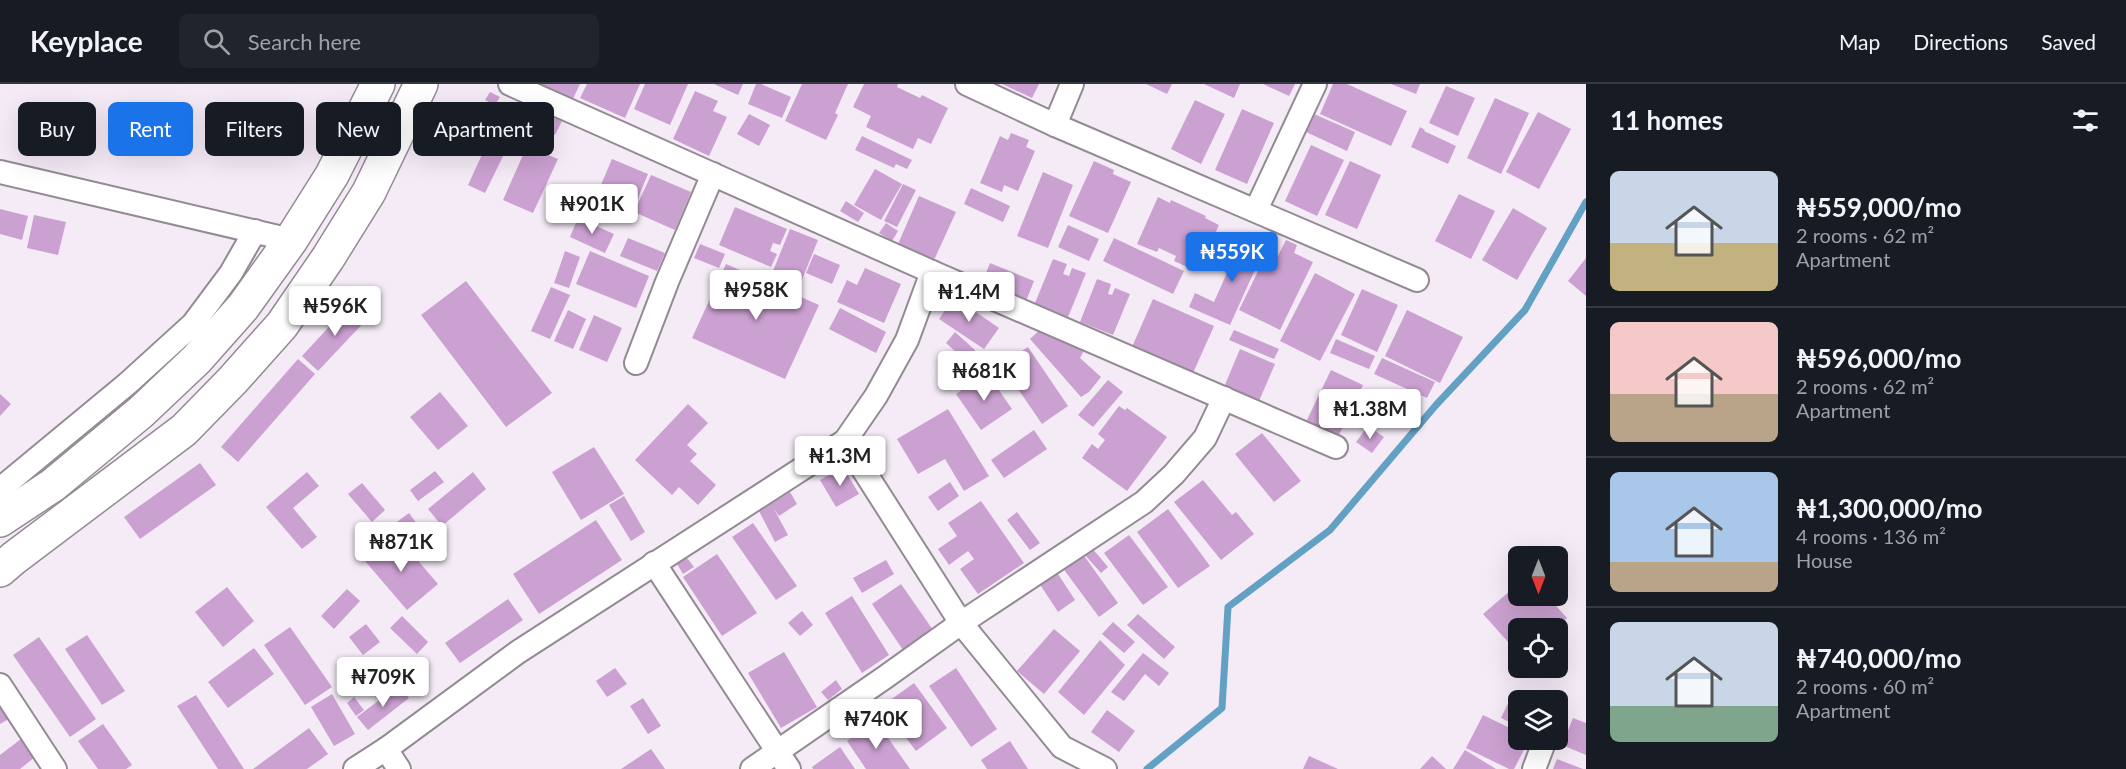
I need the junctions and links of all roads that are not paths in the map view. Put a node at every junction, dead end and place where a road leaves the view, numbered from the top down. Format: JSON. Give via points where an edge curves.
{"nodes":[{"id":1,"x":378,"y":84,"type":"edge"},
{"id":2,"x":420,"y":84,"type":"edge"},
{"id":3,"x":510,"y":84,"type":"edge"},
{"id":4,"x":967,"y":84,"type":"edge"},
{"id":5,"x":1072,"y":84,"type":"edge"},
{"id":6,"x":1315,"y":84,"type":"edge"},
{"id":7,"x":1055,"y":124,"type":"junction"},
{"id":8,"x":0,"y":172,"type":"edge"},
{"id":9,"x":713,"y":174,"type":"junction"},
{"id":10,"x":1256,"y":210,"type":"junction"},
{"id":11,"x":255,"y":231,"type":"junction"},
{"id":12,"x":291,"y":240,"type":"junction"},
{"id":13,"x":932,"y":272,"type":"junction"},
{"id":14,"x":1417,"y":280,"type":"dead end"},
{"id":15,"x":636,"y":363,"type":"dead end"},
{"id":16,"x":1224,"y":398,"type":"junction"},
{"id":17,"x":845,"y":441,"type":"junction"},
{"id":18,"x":1336,"y":447,"type":"dead end"},
{"id":19,"x":0,"y":489,"type":"edge"},
{"id":20,"x":0,"y":520,"type":"edge"},
{"id":21,"x":654,"y":563,"type":"junction"},
{"id":22,"x":0,"y":570,"type":"edge"},
{"id":23,"x":960,"y":623,"type":"junction"},
{"id":24,"x":0,"y":685,"type":"edge"},
{"id":25,"x":386,"y":749,"type":"junction"},
{"id":26,"x":1541,"y":750,"type":"edge"},
{"id":27,"x":783,"y":760,"type":"edge"},
{"id":28,"x":1090,"y":766,"type":"edge"},
{"id":29,"x":55,"y":769,"type":"edge"},
{"id":30,"x":355,"y":769,"type":"edge"},
{"id":31,"x":399,"y":769,"type":"edge"},
{"id":32,"x":752,"y":769,"type":"edge"},
{"id":33,"x":1534,"y":769,"type":"edge"}],
"edges":[{"from":1,"to":12,"type":"highway","via":[[332,175]]},
{"from":2,"to":22,"type":"highway","via":[[369,192],[282,325],[184,430]]},
{"from":3,"to":9,"type":"street"},
{"from":4,"to":7,"type":"street"},
{"from":5,"to":7,"type":"street"},
{"from":6,"to":10,"type":"street"},
{"from":7,"to":10,"type":"street"},
{"from":8,"to":11,"type":"street"},
{"from":9,"to":13,"type":"street"},
{"from":9,"to":15,"type":"street"},
{"from":10,"to":14,"type":"street"},
{"from":11,"to":12,"type":"street"},
{"from":11,"to":19,"type":"street","via":[[231,273],[193,324]]},
{"from":12,"to":20,"type":"highway","via":[[243,307],[196,360],[80,463]]},
{"from":13,"to":16,"type":"street"},
{"from":13,"to":17,"type":"street","via":[[907,340]]},
{"from":16,"to":18,"type":"street"},
{"from":16,"to":23,"type":"street","via":[[1205,438],[1144,502]]},
{"from":17,"to":21,"type":"street"},
{"from":17,"to":23,"type":"street"},
{"from":21,"to":25,"type":"street","via":[[518,652]]},
{"from":21,"to":27,"type":"street"},
{"from":23,"to":27,"type":"street","via":[[884,678]]},
{"from":23,"to":28,"type":"street","via":[[1062,747]]},
{"from":24,"to":29,"type":"street"},
{"from":25,"to":30,"type":"street"},
{"from":25,"to":31,"type":"street"},
{"from":26,"to":33,"type":"street"},
{"from":27,"to":32,"type":"street"}]}
